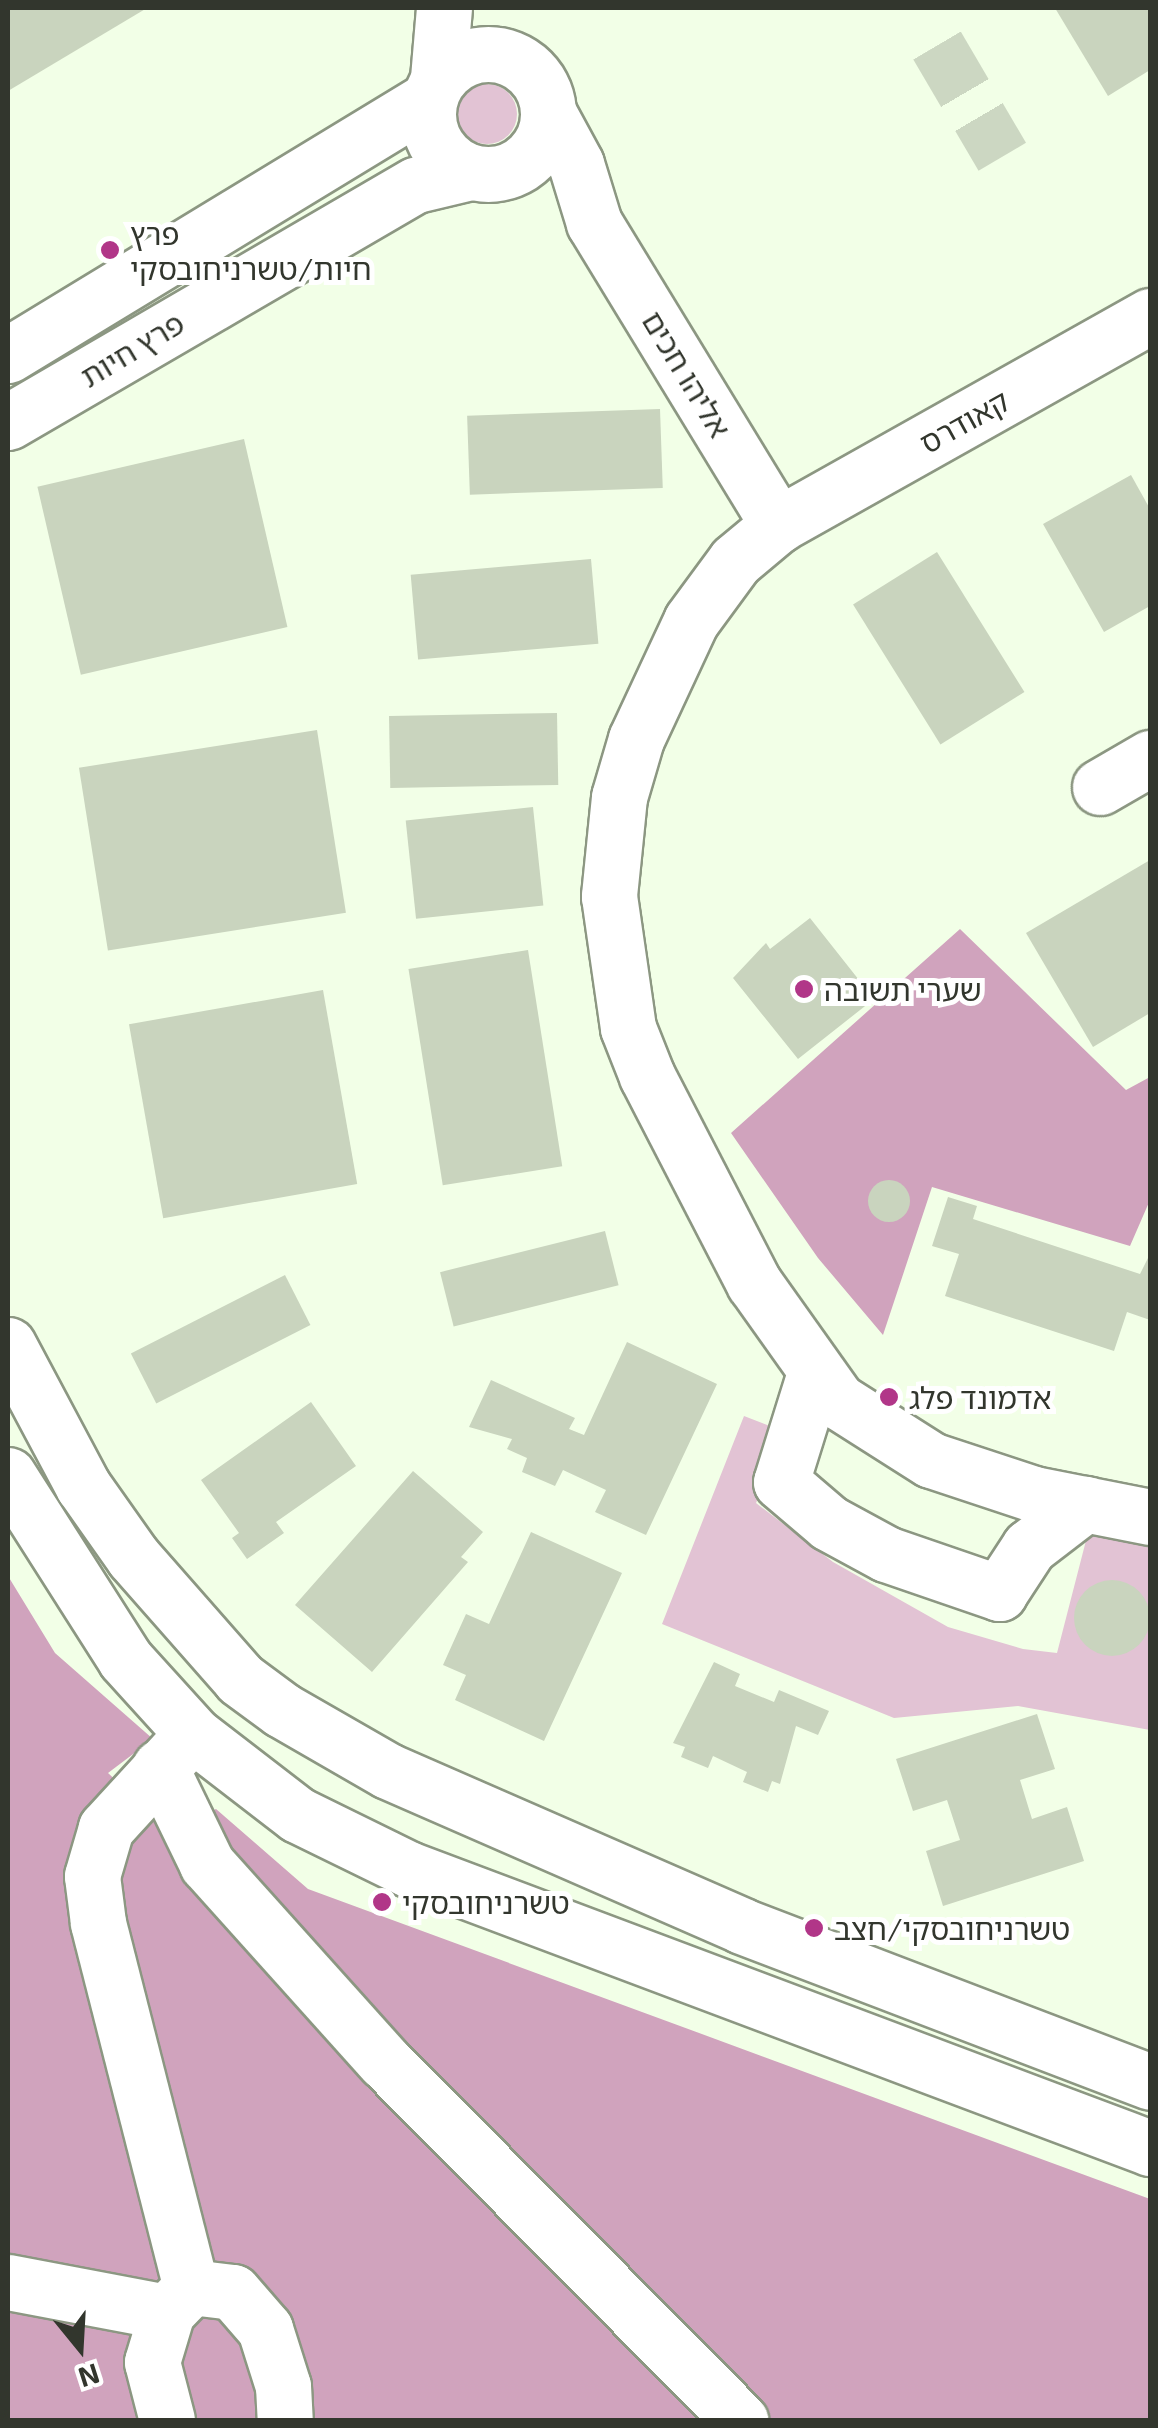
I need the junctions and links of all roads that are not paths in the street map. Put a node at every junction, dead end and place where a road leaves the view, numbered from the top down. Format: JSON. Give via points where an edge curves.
{"nodes":[{"id":1,"x":444,"y":8,"type":"edge"},
{"id":2,"x":479,"y":8,"type":"edge"},
{"id":3,"x":517,"y":60,"type":"junction"},
{"id":4,"x":433,"y":89,"type":"junction"},
{"id":5,"x":549,"y":114,"type":"junction"},
{"id":6,"x":482,"y":173,"type":"junction"},
{"id":7,"x":242,"y":214,"type":"junction"},
{"id":8,"x":594,"y":223,"type":"junction"},
{"id":9,"x":301,"y":249,"type":"junction"},
{"id":10,"x":1150,"y":316,"type":"edge"},
{"id":11,"x":8,"y":356,"type":"edge"},
{"id":12,"x":8,"y":422,"type":"edge"},
{"id":13,"x":778,"y":526,"type":"junction"},
{"id":14,"x":1150,"y":758,"type":"edge"},
{"id":15,"x":1100,"y":787,"type":"dead end"},
{"id":16,"x":8,"y":1345,"type":"edge"},
{"id":17,"x":815,"y":1373,"type":"junction"},
{"id":18,"x":8,"y":1475,"type":"edge"},
{"id":19,"x":1085,"y":1504,"type":"junction"},
{"id":20,"x":1150,"y":1518,"type":"edge"},
{"id":21,"x":240,"y":1679,"type":"junction"},
{"id":22,"x":177,"y":1751,"type":"junction"},
{"id":23,"x":1150,"y":2082,"type":"edge"},
{"id":24,"x":1150,"y":2148,"type":"edge"},
{"id":25,"x":8,"y":2282,"type":"edge"},
{"id":26,"x":179,"y":2300,"type":"junction"},
{"id":27,"x":159,"y":2417,"type":"edge"},
{"id":28,"x":286,"y":2420,"type":"edge"},
{"id":29,"x":740,"y":2420,"type":"edge"}],
"edges":[{"from":1,"to":4,"type":"street"},
{"from":2,"to":3,"type":"street"},
{"from":3,"to":4,"type":"street","via":[[476,54]]},
{"from":3,"to":5,"type":"street","via":[[544,91]]},
{"from":4,"to":6,"type":"street","via":[[436,146]]},
{"from":4,"to":7,"type":"street","name":"פרץ חיות"},
{"from":5,"to":6,"type":"street","via":[[536,150]]},
{"from":5,"to":8,"type":"street","name":"אליהו חכים","via":[[576,164]]},
{"from":6,"to":8,"type":"street"},
{"from":6,"to":9,"type":"street","name":"פרץ חיות","via":[[416,185]]},
{"from":7,"to":9,"type":"street","via":[[271,244]]},
{"from":7,"to":11,"type":"street","name":"פרץ חיות"},
{"from":8,"to":13,"type":"street","name":"אליהו חכים"},
{"from":9,"to":12,"type":"street","name":"פרץ חיות"},
{"from":10,"to":13,"type":"street","name":"קאודרס"},
{"from":13,"to":17,"type":"street","via":[[734,560],[661,678],[618,796],[609,896],[628,1028],[647,1076],[754,1283]]},
{"from":14,"to":15,"type":"street"},
{"from":16,"to":21,"type":"street","via":[[83,1486],[133,1557]]},
{"from":17,"to":19,"type":"street","via":[[866,1424],[918,1454],[986,1480]]},
{"from":17,"to":19,"type":"street","via":[[781,1482],[830,1523],[886,1554],[999,1593],[1029,1547]]},
{"from":18,"to":22,"type":"street"},
{"from":19,"to":20,"type":"street"},
{"from":21,"to":22,"type":"street"},
{"from":21,"to":23,"type":"street","via":[[338,1746],[477,1811],[742,1926]]},
{"from":22,"to":24,"type":"street","via":[[408,1869]]},
{"from":22,"to":26,"type":"street","via":[[106,1828],[92,1876]]},
{"from":22,"to":29,"type":"street","via":[[207,1864],[384,2062]]},
{"from":25,"to":26,"type":"street"},
{"from":26,"to":27,"type":"street","via":[[152,2362]]},
{"from":26,"to":28,"type":"street","via":[[233,2292],[265,2329]]}]}
